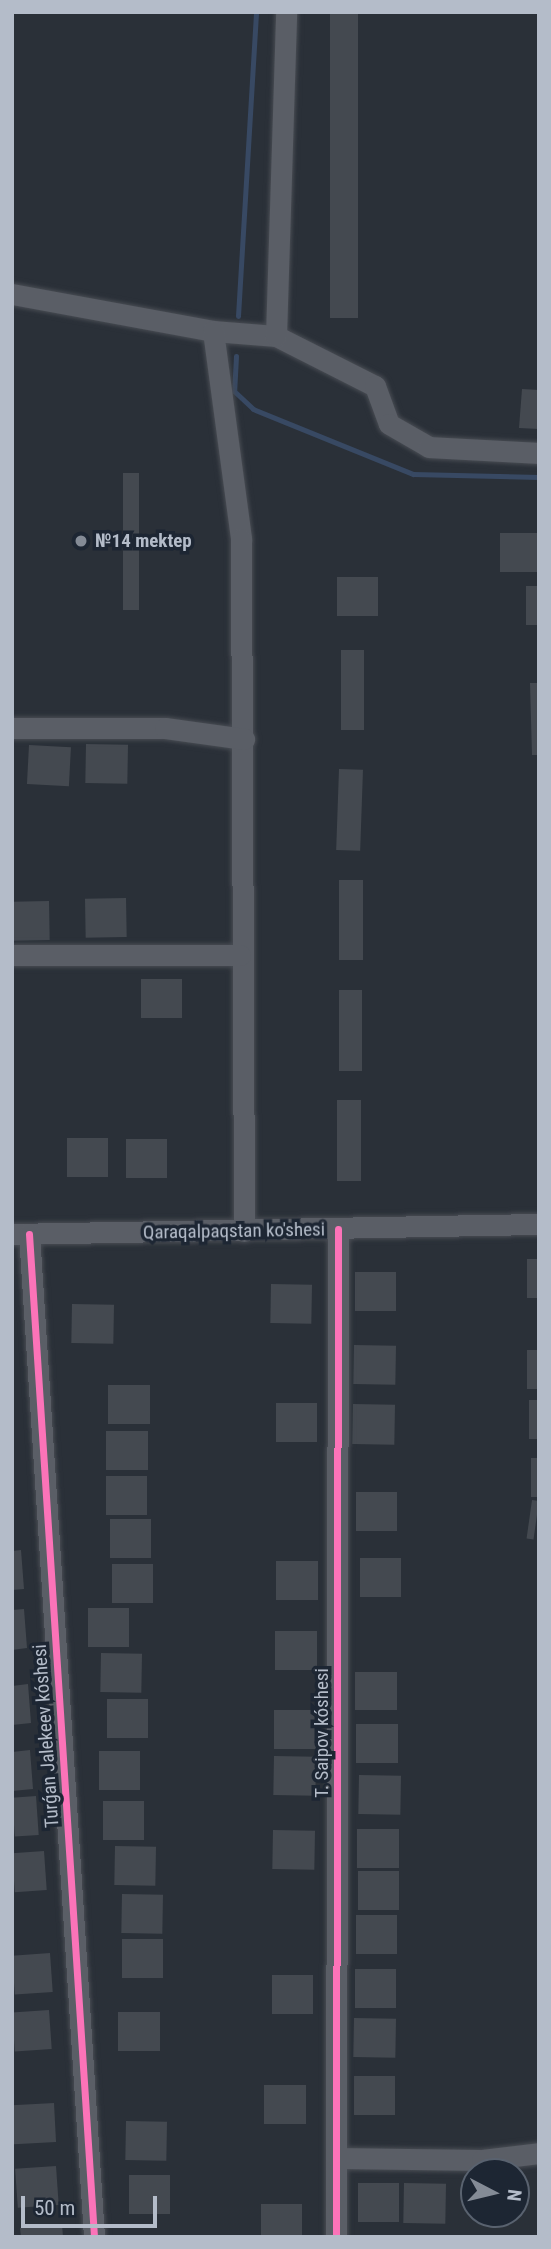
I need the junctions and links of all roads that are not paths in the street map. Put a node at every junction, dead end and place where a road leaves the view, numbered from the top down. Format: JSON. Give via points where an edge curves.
{"nodes":[{"id":1,"x":286,"y":12,"type":"edge"},
{"id":2,"x":12,"y":294,"type":"edge"},
{"id":3,"x":213,"y":331,"type":"junction"},
{"id":4,"x":276,"y":336,"type":"junction"},
{"id":5,"x":539,"y":453,"type":"edge"},
{"id":6,"x":12,"y":728,"type":"edge"},
{"id":7,"x":244,"y":739,"type":"junction"},
{"id":8,"x":240,"y":954,"type":"junction"},
{"id":9,"x":12,"y":955,"type":"edge"},
{"id":10,"x":539,"y":1224,"type":"edge"},
{"id":11,"x":338,"y":1229,"type":"junction"},
{"id":12,"x":244,"y":1231,"type":"junction"},
{"id":13,"x":21,"y":1234,"type":"edge"},
{"id":14,"x":539,"y":2153,"type":"edge"},
{"id":15,"x":337,"y":2158,"type":"junction"},
{"id":16,"x":94,"y":2237,"type":"edge"},
{"id":17,"x":336,"y":2237,"type":"edge"}],
"edges":[{"from":1,"to":4,"type":"street"},
{"from":2,"to":3,"type":"street"},
{"from":3,"to":4,"type":"street"},
{"from":3,"to":7,"type":"street","via":[[241,539]]},
{"from":4,"to":5,"type":"street","via":[[375,386],[389,424],[429,447]]},
{"from":6,"to":7,"type":"street","via":[[165,728]]},
{"from":7,"to":8,"type":"street"},
{"from":8,"to":9,"type":"street"},
{"from":8,"to":12,"type":"street"},
{"from":10,"to":11,"type":"street","name":"Qaraqalpaqstan ko'shesi"},
{"from":11,"to":12,"type":"street","name":"Qaraqalpaqstan ko'shesi"},
{"from":11,"to":15,"type":"street","name":"T. Saipov kóshesi"},
{"from":12,"to":13,"type":"street","name":"Qaraqalpaqstan ko'shesi"},
{"from":13,"to":16,"type":"street","name":"Turǵan Jalekeev kóshesi"},
{"from":14,"to":15,"type":"street","via":[[482,2161]]},
{"from":15,"to":17,"type":"street","name":"T. Saipov kóshesi"}]}
